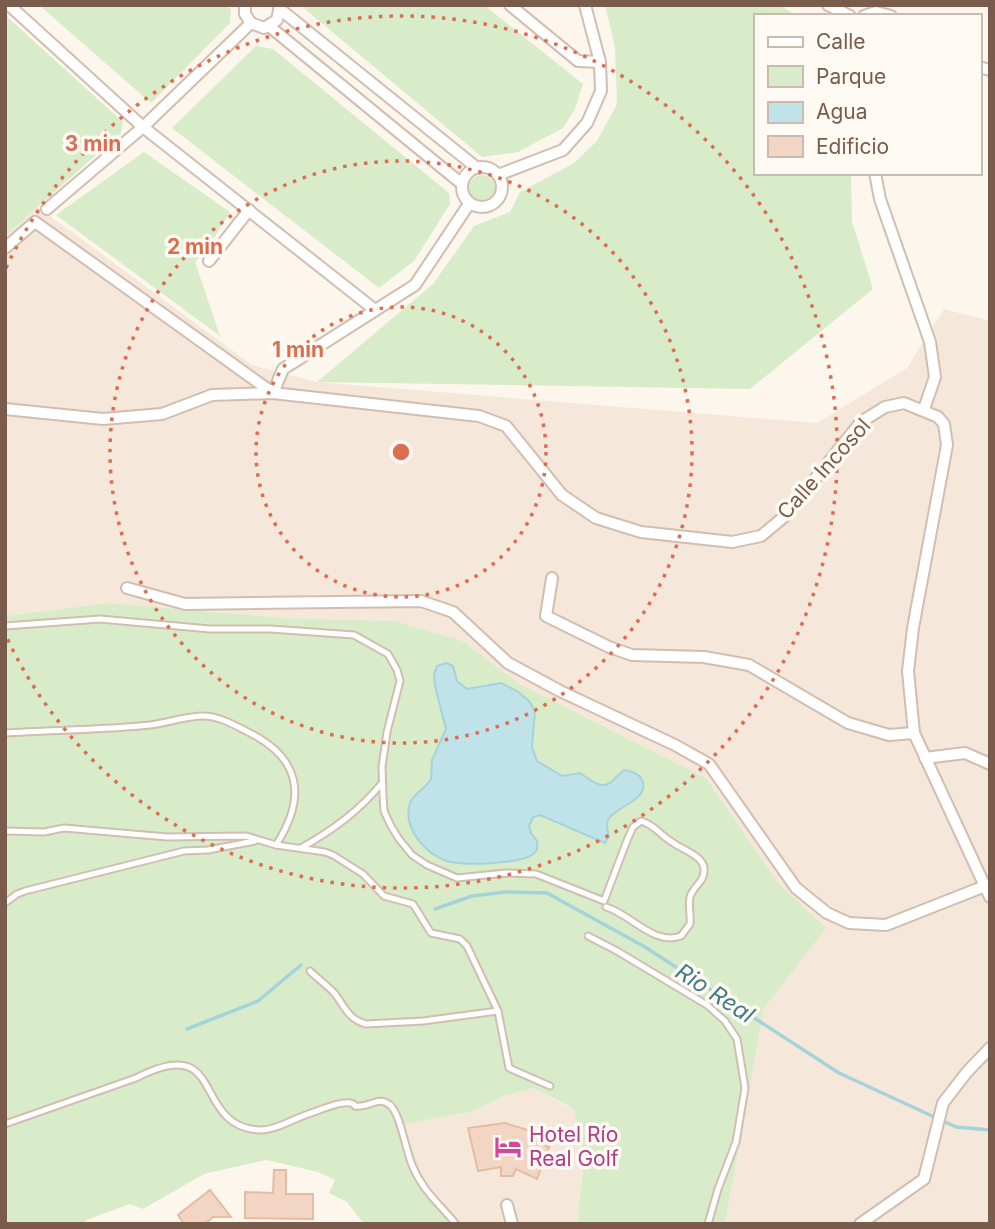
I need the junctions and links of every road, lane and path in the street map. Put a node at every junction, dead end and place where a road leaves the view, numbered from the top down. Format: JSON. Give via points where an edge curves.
{"nodes":[{"id":1,"x":9,"y":5,"type":"edge"},
{"id":2,"x":246,"y":5,"type":"edge"},
{"id":3,"x":510,"y":5,"type":"edge"},
{"id":4,"x":585,"y":5,"type":"edge"},
{"id":5,"x":828,"y":5,"type":"edge"},
{"id":6,"x":280,"y":8,"type":"edge"},
{"id":7,"x":846,"y":14,"type":"edge"},
{"id":8,"x":251,"y":23,"type":"junction"},
{"id":9,"x":269,"y":26,"type":"junction"},
{"id":10,"x":600,"y":62,"type":"junction"},
{"id":11,"x":143,"y":127,"type":"junction"},
{"id":12,"x":477,"y":168,"type":"junction"},
{"id":13,"x":498,"y":175,"type":"junction"},
{"id":14,"x":875,"y":175,"type":"edge"},
{"id":15,"x":462,"y":184,"type":"junction"},
{"id":16,"x":470,"y":204,"type":"junction"},
{"id":17,"x":47,"y":209,"type":"dead end"},
{"id":18,"x":249,"y":210,"type":"junction"},
{"id":19,"x":5,"y":248,"type":"edge"},
{"id":20,"x":209,"y":261,"type":"dead end"},
{"id":21,"x":375,"y":310,"type":"junction"},
{"id":22,"x":273,"y":393,"type":"junction"},
{"id":23,"x":5,"y":408,"type":"edge"},
{"id":24,"x":924,"y":409,"type":"junction"},
{"id":25,"x":552,"y":578,"type":"dead end"},
{"id":26,"x":127,"y":588,"type":"dead end"},
{"id":27,"x":5,"y":625,"type":"edge"},
{"id":28,"x":5,"y":733,"type":"edge"},
{"id":29,"x":914,"y":733,"type":"junction"},
{"id":30,"x":925,"y":758,"type":"junction"},
{"id":31,"x":990,"y":764,"type":"edge"},
{"id":32,"x":382,"y":783,"type":"junction"},
{"id":33,"x":5,"y":831,"type":"edge"},
{"id":34,"x":258,"y":840,"type":"junction"},
{"id":35,"x":276,"y":845,"type":"junction"},
{"id":36,"x":301,"y":848,"type":"junction"},
{"id":37,"x":987,"y":891,"type":"edge"},
{"id":38,"x":5,"y":903,"type":"edge"},
{"id":39,"x":606,"y":907,"type":"dead end"},
{"id":40,"x":588,"y":936,"type":"dead end"},
{"id":41,"x":310,"y":971,"type":"dead end"},
{"id":42,"x":498,"y":1011,"type":"junction"},
{"id":43,"x":990,"y":1048,"type":"edge"},
{"id":44,"x":551,"y":1086,"type":"dead end"},
{"id":45,"x":5,"y":1124,"type":"edge"},
{"id":46,"x":507,"y":1205,"type":"dead end"},
{"id":47,"x":456,"y":1224,"type":"edge"},
{"id":48,"x":512,"y":1224,"type":"edge"},
{"id":49,"x":708,"y":1224,"type":"edge"},
{"id":50,"x":860,"y":1224,"type":"edge"}],
"edges":[{"from":1,"to":11,"type":"street"},
{"from":2,"to":8,"type":"street","via":[[245,15]]},
{"from":3,"to":10,"type":"street","via":[[578,61]]},
{"from":4,"to":10,"type":"street"},
{"from":5,"to":7,"type":"street"},
{"from":6,"to":9,"type":"street","via":[[277,20]]},
{"from":6,"to":12,"type":"street"},
{"from":8,"to":9,"type":"street"},
{"from":8,"to":11,"type":"street"},
{"from":9,"to":15,"type":"street"},
{"from":10,"to":13,"type":"street","via":[[601,91],[587,123],[563,150]]},
{"from":11,"to":17,"type":"street"},
{"from":11,"to":18,"type":"street"},
{"from":12,"to":13,"type":"street","via":[[489,168]]},
{"from":12,"to":15,"type":"street"},
{"from":13,"to":16,"type":"street","via":[[502,187],[498,200],[482,208]]},
{"from":14,"to":24,"type":"street","via":[[930,342],[935,377]]},
{"from":15,"to":16,"type":"street"},
{"from":16,"to":21,"type":"street","via":[[415,285]]},
{"from":18,"to":20,"type":"street"},
{"from":18,"to":21,"type":"street"},
{"from":19,"to":22,"type":"street","via":[[35,222]]},
{"from":21,"to":22,"type":"street","via":[[283,369]]},
{"from":22,"to":23,"type":"street","name":"Calle Incosol","via":[[212,395],[162,414],[103,419]]},
{"from":22,"to":24,"type":"street","name":"Calle Incosol","via":[[479,416],[506,426],[562,495],[596,518],[641,532],[732,542],[761,536],[785,516],[861,422],[885,407],[905,402]]},
{"from":24,"to":29,"type":"street","via":[[944,424],[947,445],[908,671]]},
{"from":25,"to":29,"type":"street","via":[[546,617],[610,647],[632,655],[704,657],[749,665],[848,723],[889,735]]},
{"from":26,"to":37,"type":"street","via":[[185,604],[421,601],[453,612],[508,663],[709,764],[796,888],[827,913],[849,923],[886,925]]},
{"from":27,"to":32,"type":"lane","via":[[100,619],[354,635],[388,654],[400,681],[387,732]]},
{"from":28,"to":35,"type":"lane","via":[[151,724],[202,716],[226,721],[259,737],[291,769],[296,794],[292,816]]},
{"from":29,"to":30,"type":"street"},
{"from":30,"to":31,"type":"street","via":[[965,753]]},
{"from":30,"to":37,"type":"street"},
{"from":32,"to":36,"type":"lane","via":[[336,828]]},
{"from":32,"to":39,"type":"lane","via":[[384,811],[398,839],[427,865],[457,878],[536,874],[604,901],[633,827],[641,821],[696,855],[705,869],[689,901],[690,924],[681,936],[654,934]]},
{"from":33,"to":34,"type":"lane","via":[[64,828]]},
{"from":34,"to":35,"type":"lane"},
{"from":34,"to":38,"type":"lane","via":[[154,858],[25,891]]},
{"from":35,"to":36,"type":"lane"},
{"from":36,"to":42,"type":"lane","via":[[325,852],[352,866],[384,896],[417,907],[430,933],[460,939]]},
{"from":40,"to":49,"type":"lane","via":[[707,1005],[737,1039],[745,1088],[736,1142]]},
{"from":41,"to":42,"type":"lane","via":[[360,1023]]},
{"from":42,"to":44,"type":"lane","via":[[509,1068]]},
{"from":43,"to":50,"type":"street","via":[[943,1103],[924,1179]]},
{"from":45,"to":47,"type":"lane","via":[[156,1068],[177,1065],[198,1070],[227,1118],[246,1128],[267,1129],[315,1111],[381,1101],[393,1108],[423,1188]]},
{"from":46,"to":48,"type":"street"}]}
